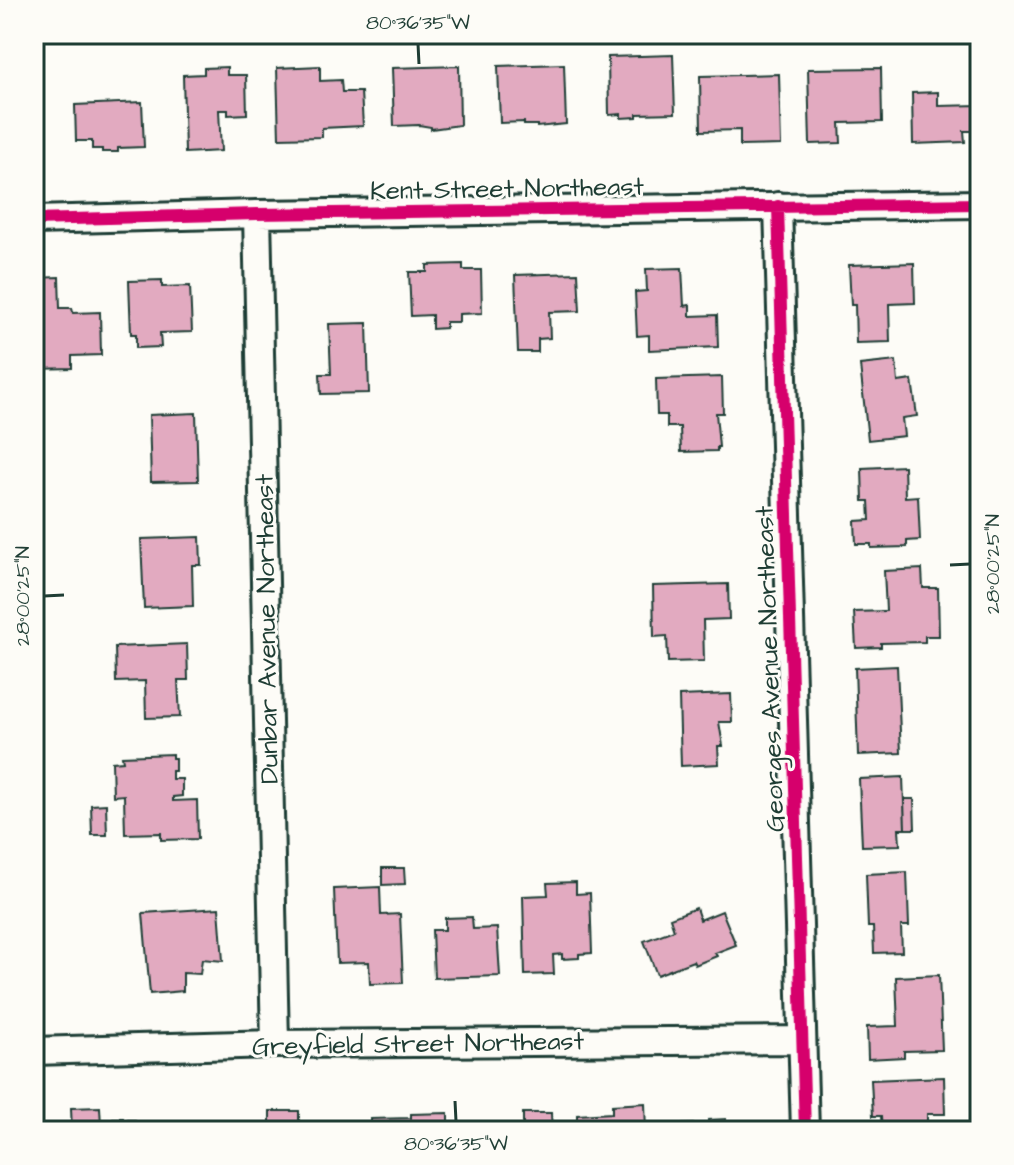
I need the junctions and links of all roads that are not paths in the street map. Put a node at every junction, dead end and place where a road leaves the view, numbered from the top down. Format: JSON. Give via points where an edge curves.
{"nodes":[{"id":1,"x":980,"y":204,"type":"edge"},
{"id":2,"x":778,"y":206,"type":"junction"},
{"id":3,"x":257,"y":214,"type":"junction"},
{"id":4,"x":34,"y":220,"type":"edge"},
{"id":5,"x":802,"y":1040,"type":"junction"},
{"id":6,"x":275,"y":1044,"type":"junction"},
{"id":7,"x":34,"y":1051,"type":"edge"},
{"id":8,"x":805,"y":1131,"type":"edge"}],
"edges":[{"from":1,"to":2,"type":"street","name":"Kent Street Northeast"},
{"from":2,"to":3,"type":"street","name":"Kent Street Northeast"},
{"from":2,"to":5,"type":"street","name":"Georges Avenue Northeast"},
{"from":3,"to":4,"type":"street","name":"Kent Street Northeast"},
{"from":3,"to":6,"type":"street","name":"Dunbar Avenue Northeast"},
{"from":5,"to":6,"type":"street","name":"Greyfield Street Northeast"},
{"from":5,"to":8,"type":"street","name":"Georges Avenue Northeast"},
{"from":6,"to":7,"type":"street","name":"Greyfield Street Northeast"}]}
